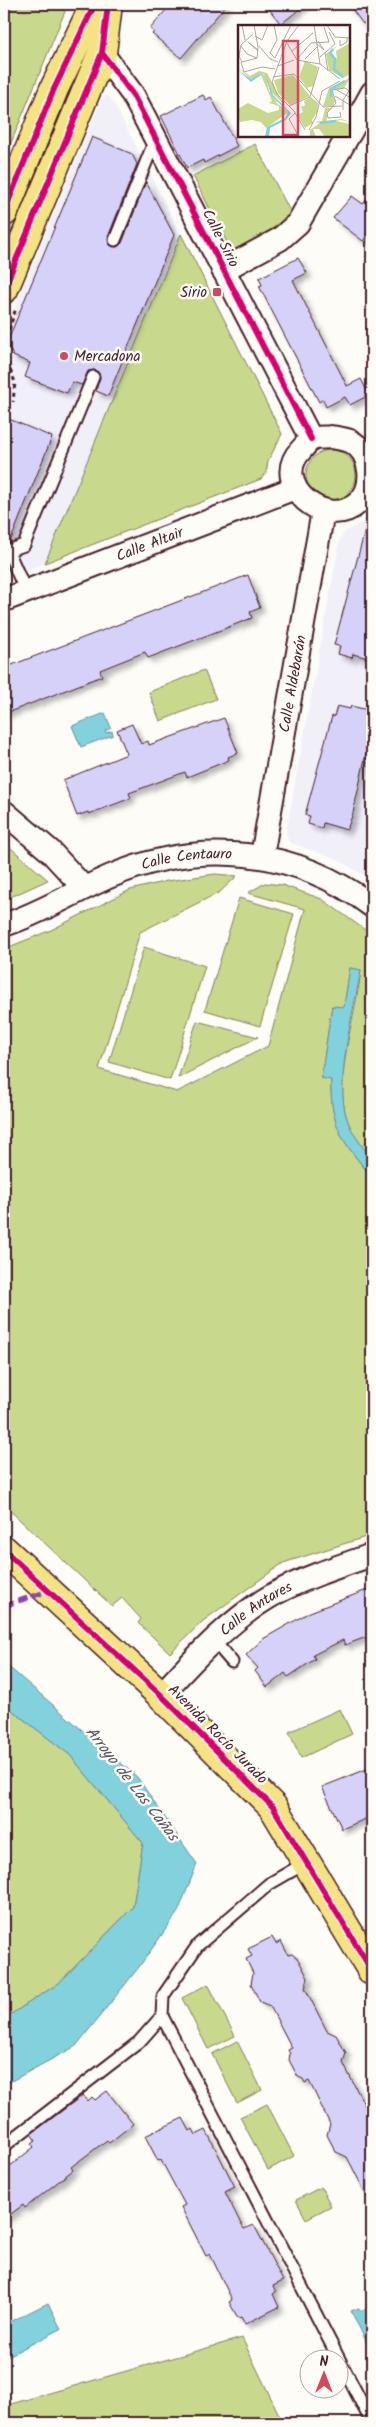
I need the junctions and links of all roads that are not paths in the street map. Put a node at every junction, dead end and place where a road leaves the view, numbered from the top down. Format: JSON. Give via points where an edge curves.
{"nodes":[{"id":1,"x":94,"y":4,"type":"edge"},
{"id":2,"x":108,"y":4,"type":"edge"},
{"id":3,"x":102,"y":53,"type":"junction"},
{"id":4,"x":372,"y":93,"type":"edge"},
{"id":5,"x":351,"y":131,"type":"edge"},
{"id":6,"x":156,"y":138,"type":"junction"},
{"id":7,"x":347,"y":138,"type":"edge"},
{"id":8,"x":4,"y":212,"type":"edge"},
{"id":9,"x":115,"y":240,"type":"dead end"},
{"id":10,"x":223,"y":270,"type":"junction"},
{"id":11,"x":7,"y":297,"type":"edge"},
{"id":12,"x":93,"y":377,"type":"dead end"},
{"id":13,"x":311,"y":439,"type":"junction"},
{"id":14,"x":365,"y":448,"type":"edge"},
{"id":15,"x":295,"y":488,"type":"junction"},
{"id":16,"x":370,"y":494,"type":"edge"},
{"id":17,"x":324,"y":511,"type":"junction"},
{"id":18,"x":6,"y":551,"type":"edge"},
{"id":19,"x":26,"y":592,"type":"junction"},
{"id":20,"x":4,"y":600,"type":"edge"},
{"id":21,"x":4,"y":812,"type":"edge"},
{"id":22,"x":262,"y":856,"type":"junction"},
{"id":23,"x":84,"y":888,"type":"junction"},
{"id":24,"x":372,"y":906,"type":"edge"},
{"id":25,"x":4,"y":925,"type":"edge"},
{"id":26,"x":4,"y":1550,"type":"edge"},
{"id":27,"x":372,"y":1556,"type":"edge"},
{"id":28,"x":214,"y":1641,"type":"junction"},
{"id":29,"x":232,"y":1662,"type":"dead end"},
{"id":30,"x":161,"y":1695,"type":"junction"},
{"id":31,"x":307,"y":1862,"type":"junction"},
{"id":32,"x":372,"y":1971,"type":"edge"},
{"id":33,"x":162,"y":2016,"type":"junction"},
{"id":34,"x":4,"y":2146,"type":"edge"},
{"id":35,"x":372,"y":2423,"type":"edge"}],
"edges":[{"from":1,"to":8,"type":"main road","via":[[54,89]]},
{"from":2,"to":3,"type":"main road"},
{"from":3,"to":6,"type":"street","name":"Calle Sirio","via":[[133,95]]},
{"from":3,"to":11,"type":"main road"},
{"from":4,"to":5,"type":"street"},
{"from":6,"to":9,"type":"lane"},
{"from":6,"to":10,"type":"street","name":"Calle Sirio"},
{"from":7,"to":10,"type":"street","via":[[298,223],[280,239]]},
{"from":10,"to":13,"type":"street","name":"Calle Sirio"},
{"from":12,"to":18,"type":"lane","via":[[24,545]]},
{"from":13,"to":14,"type":"street","via":[[331,437]]},
{"from":13,"to":15,"type":"street","via":[[297,454],[292,473]]},
{"from":14,"to":16,"type":"street"},
{"from":15,"to":17,"type":"street","via":[[304,501]]},
{"from":15,"to":19,"type":"street","name":"Calle Altair"},
{"from":16,"to":17,"type":"street","via":[[342,512]]},
{"from":17,"to":22,"type":"street","name":"Calle Aldebarán"},
{"from":18,"to":19,"type":"lane"},
{"from":19,"to":20,"type":"street","name":"Calle Altair"},
{"from":21,"to":23,"type":"street","via":[[50,852]]},
{"from":22,"to":23,"type":"street","name":"Calle Centauro","via":[[190,854],[158,859]]},
{"from":22,"to":24,"type":"street","name":"Calle Centauro","via":[[294,864],[347,887]]},
{"from":23,"to":25,"type":"street","name":"Calle Centauro","via":[[56,904]]},
{"from":26,"to":30,"type":"main road","name":"Avenida Rocío Jurado"},
{"from":27,"to":28,"type":"street","name":"Calle Antares","via":[[276,1594]]},
{"from":28,"to":29,"type":"lane"},
{"from":28,"to":30,"type":"street","name":"Calle Antares"},
{"from":30,"to":31,"type":"main road","name":"Avenida Rocío Jurado","via":[[272,1807]]},
{"from":31,"to":32,"type":"main road","name":"Avenida Rocío Jurado"},
{"from":31,"to":33,"type":"lane","via":[[269,1884],[198,1945],[163,1996]]},
{"from":33,"to":34,"type":"lane","via":[[139,2042]]},
{"from":33,"to":35,"type":"lane"}]}
